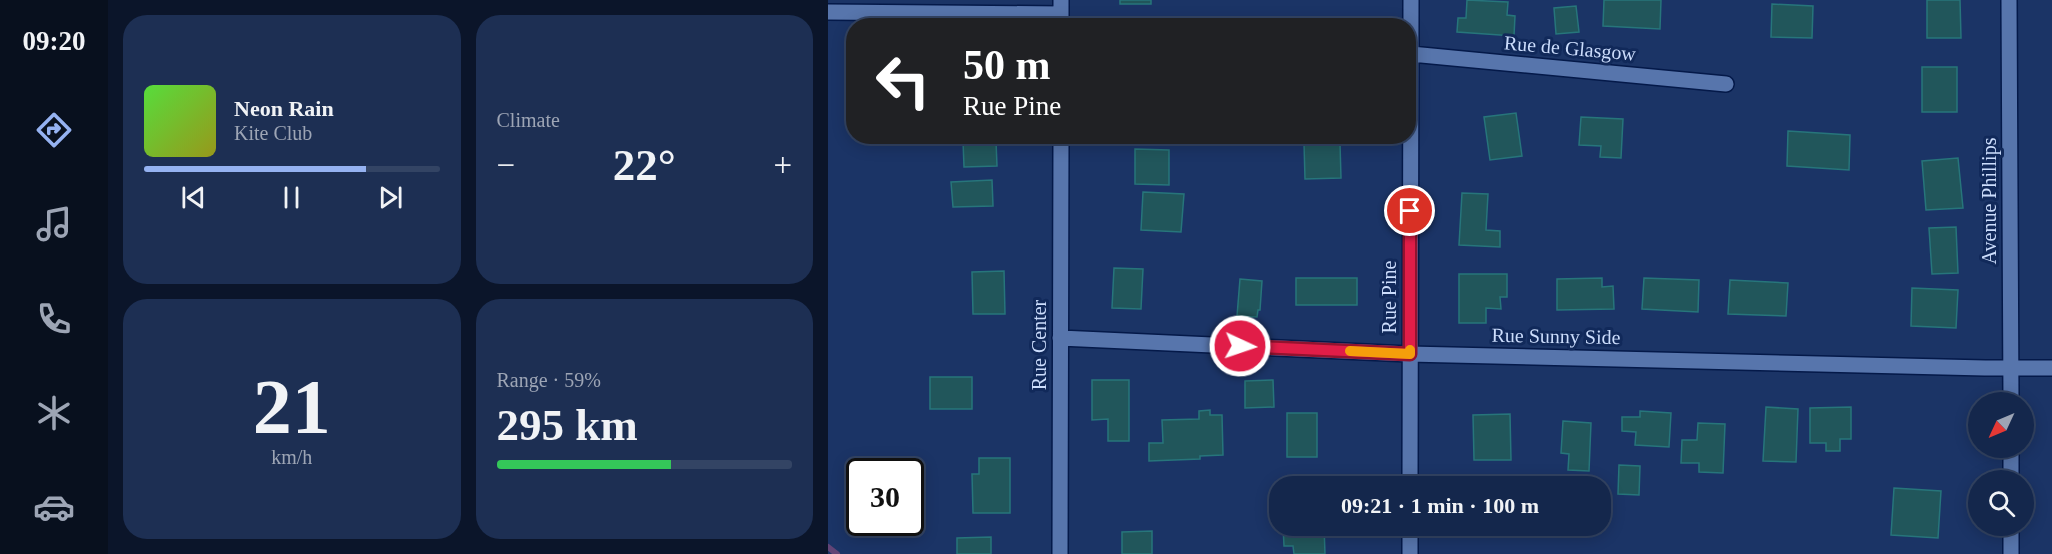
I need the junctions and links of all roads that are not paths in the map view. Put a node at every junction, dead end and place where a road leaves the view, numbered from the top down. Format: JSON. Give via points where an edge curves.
{"nodes":[{"id":1,"x":1411,"y":0,"type":"edge"},
{"id":2,"x":2009,"y":0,"type":"edge"},
{"id":3,"x":828,"y":12,"type":"edge"},
{"id":4,"x":1061,"y":13,"type":"edge"},
{"id":5,"x":1411,"y":18,"type":"edge"},
{"id":6,"x":1416,"y":54,"type":"edge"},
{"id":7,"x":1726,"y":84,"type":"dead end"},
{"id":8,"x":1061,"y":144,"type":"edge"},
{"id":9,"x":1411,"y":144,"type":"edge"},
{"id":10,"x":1060,"y":338,"type":"junction"},
{"id":11,"x":1410,"y":354,"type":"junction"},
{"id":12,"x":2052,"y":368,"type":"edge"},
{"id":13,"x":2010,"y":369,"type":"junction"},
{"id":14,"x":2011,"y":392,"type":"edge"},
{"id":15,"x":1410,"y":476,"type":"edge"},
{"id":16,"x":1410,"y":536,"type":"edge"},
{"id":17,"x":2011,"y":536,"type":"edge"},
{"id":18,"x":1060,"y":554,"type":"edge"},
{"id":19,"x":1410,"y":554,"type":"edge"},
{"id":20,"x":2011,"y":554,"type":"edge"}],
"edges":[{"from":1,"to":5,"type":"street","name":"Rue Pine"},
{"from":2,"to":13,"type":"street","name":"Avenue Phillips"},
{"from":3,"to":4,"type":"street"},
{"from":6,"to":7,"type":"street","name":"Rue de Glasgow"},
{"from":8,"to":10,"type":"street","name":"Rue Center"},
{"from":9,"to":11,"type":"street","name":"Rue Pine"},
{"from":10,"to":11,"type":"street","name":"Rue Sunny Side"},
{"from":10,"to":18,"type":"street","name":"Rue Center"},
{"from":11,"to":13,"type":"street","name":"Rue Sunny Side"},
{"from":11,"to":15,"type":"street","name":"Rue Pine"},
{"from":12,"to":13,"type":"street","name":"Rue Sunny Side"},
{"from":13,"to":14,"type":"street","name":"Avenue Phillips"},
{"from":16,"to":19,"type":"street"},
{"from":17,"to":20,"type":"street"}]}
